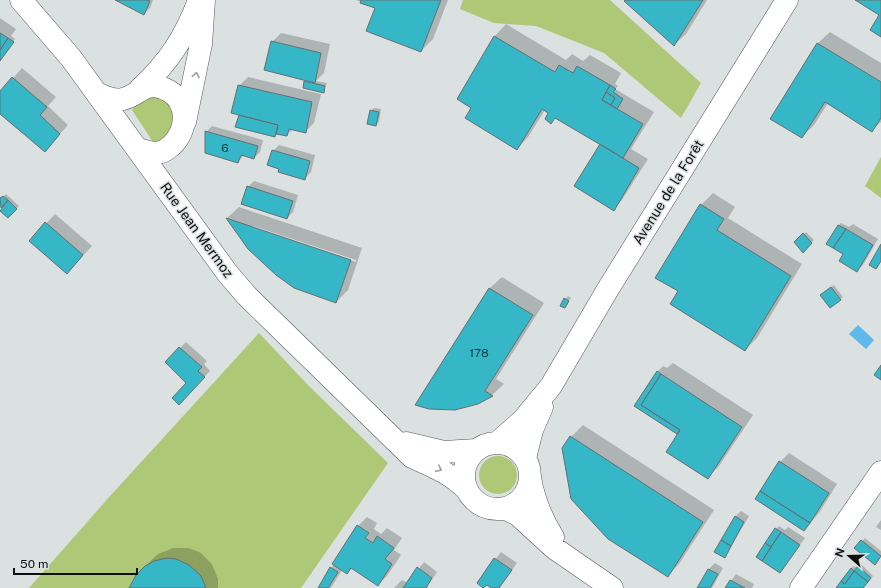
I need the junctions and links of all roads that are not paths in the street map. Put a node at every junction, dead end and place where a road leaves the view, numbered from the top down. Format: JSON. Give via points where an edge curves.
{"nodes":[{"id":1,"x":21,"y":0,"type":"edge"},
{"id":2,"x":199,"y":0,"type":"edge"},
{"id":3,"x":204,"y":0,"type":"edge"},
{"id":4,"x":787,"y":0,"type":"edge"},
{"id":5,"x":192,"y":41,"type":"junction"},
{"id":6,"x":97,"y":93,"type":"junction"},
{"id":7,"x":132,"y":94,"type":"junction"},
{"id":8,"x":119,"y":123,"type":"junction"},
{"id":9,"x":184,"y":127,"type":"junction"},
{"id":10,"x":137,"y":148,"type":"junction"},
{"id":11,"x":162,"y":152,"type":"junction"},
{"id":12,"x":158,"y":178,"type":"junction"},
{"id":13,"x":552,"y":386,"type":"junction"},
{"id":14,"x":395,"y":441,"type":"junction"},
{"id":15,"x":487,"y":446,"type":"junction"},
{"id":16,"x":527,"y":468,"type":"junction"},
{"id":17,"x":881,"y":472,"type":"edge"},
{"id":18,"x":467,"y":490,"type":"junction"},
{"id":19,"x":504,"y":508,"type":"junction"},
{"id":20,"x":567,"y":558,"type":"junction"},
{"id":21,"x":612,"y":588,"type":"edge"},
{"id":22,"x":801,"y":588,"type":"edge"}],
"edges":[{"from":1,"to":6,"type":"street","name":"Rue Jean Mermoz","via":[[71,58]]},
{"from":2,"to":5,"type":"street"},
{"from":3,"to":5,"type":"street"},
{"from":4,"to":13,"type":"street","name":"Avenue de la Forêt","via":[[608,289]]},
{"from":5,"to":7,"type":"street"},
{"from":9,"to":5,"type":"street","one_way":true,"via":[[192,98]]},
{"from":6,"to":7,"type":"street","via":[[108,98]]},
{"from":6,"to":8,"type":"street","name":"Rue Jean Mermoz"},
{"from":7,"to":8,"type":"street"},
{"from":7,"to":9,"type":"street","via":[[150,87],[160,87],[169,91],[182,106],[185,116]]},
{"from":8,"to":10,"type":"street","name":"Rue Jean Mermoz"},
{"from":9,"to":11,"type":"street","via":[[179,137]]},
{"from":10,"to":11,"type":"street","via":[[154,153]]},
{"from":10,"to":12,"type":"street","name":"Rue Jean Mermoz"},
{"from":11,"to":12,"type":"street"},
{"from":12,"to":14,"type":"street","name":"Rue Jean Mermoz","via":[[247,296]]},
{"from":13,"to":15,"type":"street","name":"Avenue de la Forêt","via":[[523,420]]},
{"from":13,"to":16,"type":"street","name":"Avenue de la Forêt","via":[[532,430]]},
{"from":14,"to":15,"type":"street","via":[[444,452],[460,452]]},
{"from":14,"to":18,"type":"street","name":"Rue Jean Mermoz","one_way":true,"via":[[412,457],[458,480]]},
{"from":15,"to":16,"type":"street","via":[[508,445],[517,450]]},
{"from":15,"to":18,"type":"street","via":[[470,458],[464,479]]},
{"from":16,"to":19,"type":"street","via":[[528,488],[522,498]]},
{"from":16,"to":20,"type":"street","via":[[534,500],[542,519]]},
{"from":17,"to":22,"type":"street"},
{"from":18,"to":19,"type":"street","via":[[482,505],[493,509]]},
{"from":19,"to":20,"type":"street","via":[[518,515]]},
{"from":20,"to":21,"type":"street"}]}
